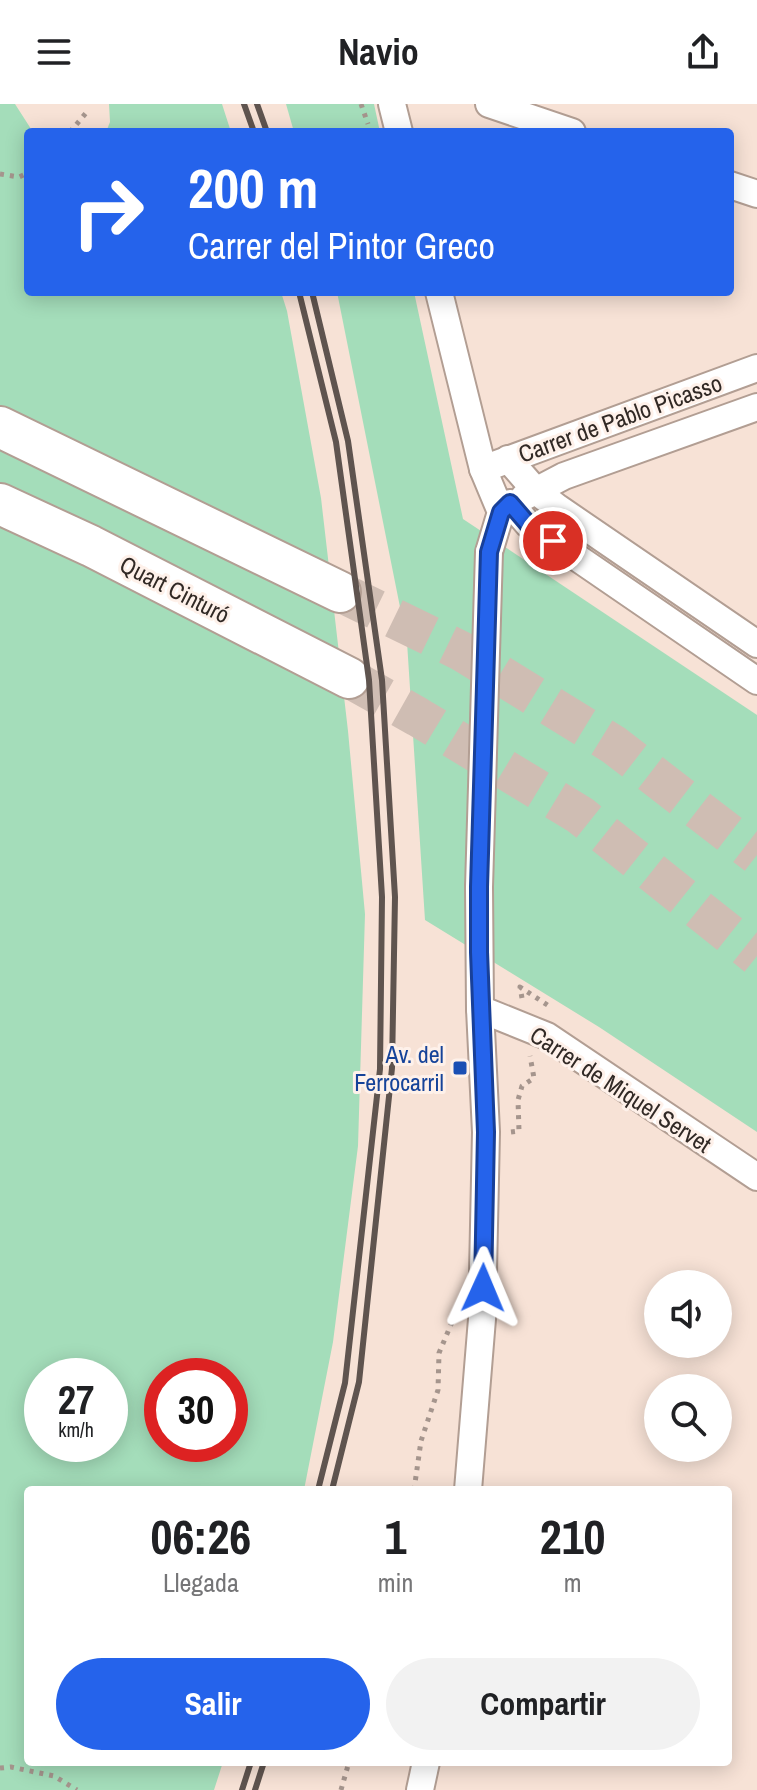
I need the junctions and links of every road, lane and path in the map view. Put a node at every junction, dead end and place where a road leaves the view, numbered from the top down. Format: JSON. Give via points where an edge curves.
{"nodes":[{"id":1,"x":361,"y":104,"type":"edge"},
{"id":2,"x":392,"y":104,"type":"edge"},
{"id":3,"x":489,"y":104,"type":"edge"},
{"id":4,"x":86,"y":113,"type":"dead end"},
{"id":5,"x":73,"y":128,"type":"edge"},
{"id":6,"x":370,"y":128,"type":"edge"},
{"id":7,"x":398,"y":128,"type":"edge"},
{"id":8,"x":560,"y":128,"type":"edge"},
{"id":9,"x":0,"y":174,"type":"edge"},
{"id":10,"x":24,"y":175,"type":"edge"},
{"id":11,"x":734,"y":186,"type":"edge"},
{"id":12,"x":757,"y":194,"type":"edge"},
{"id":13,"x":440,"y":296,"type":"edge"},
{"id":14,"x":757,"y":368,"type":"edge"},
{"id":15,"x":757,"y":407,"type":"edge"},
{"id":16,"x":0,"y":427,"type":"edge"},
{"id":17,"x":481,"y":458,"type":"junction"},
{"id":18,"x":508,"y":459,"type":"junction"},
{"id":19,"x":536,"y":491,"type":"junction"},
{"id":20,"x":0,"y":504,"type":"edge"},
{"id":21,"x":506,"y":507,"type":"junction"},
{"id":22,"x":340,"y":592,"type":"tunnel mouth"},
{"id":23,"x":757,"y":644,"type":"edge"},
{"id":24,"x":349,"y":678,"type":"tunnel mouth"},
{"id":25,"x":757,"y":681,"type":"edge"},
{"id":26,"x":480,"y":1009,"type":"junction"},
{"id":27,"x":559,"y":1013,"type":"dead end"},
{"id":28,"x":526,"y":1027,"type":"junction"},
{"id":29,"x":486,"y":1132,"type":"junction"},
{"id":30,"x":757,"y":1177,"type":"edge"},
{"id":31,"x":455,"y":1329,"type":"dead end"},
{"id":32,"x":415,"y":1486,"type":"edge"},
{"id":33,"x":468,"y":1486,"type":"edge"},
{"id":34,"x":348,"y":1766,"type":"edge"},
{"id":35,"x":425,"y":1766,"type":"edge"},
{"id":36,"x":0,"y":1768,"type":"edge"},
{"id":37,"x":77,"y":1790,"type":"edge"},
{"id":38,"x":341,"y":1790,"type":"edge"},
{"id":39,"x":420,"y":1790,"type":"edge"}],
"edges":[{"from":1,"to":6,"type":"path"},
{"from":2,"to":7,"type":"street"},
{"from":3,"to":8,"type":"street"},
{"from":4,"to":5,"type":"path"},
{"from":9,"to":10,"type":"path"},
{"from":11,"to":12,"type":"street"},
{"from":13,"to":17,"type":"street"},
{"from":14,"to":18,"type":"street","name":"Carrer de Pablo Picasso"},
{"from":15,"to":19,"type":"street","name":"Carrer de Pablo Picasso","via":[[564,476]]},
{"from":16,"to":22,"type":"highway"},
{"from":17,"to":18,"type":"street","name":"Carrer de Pablo Picasso"},
{"from":17,"to":21,"type":"street"},
{"from":18,"to":19,"type":"street"},
{"from":19,"to":21,"type":"street","name":"Carrer de Pablo Picasso"},
{"from":19,"to":23,"type":"street"},
{"from":20,"to":24,"type":"highway","name":"Quart Cinturó"},
{"from":21,"to":25,"type":"street"},
{"from":21,"to":26,"type":"street","bridge":true,"via":[[489,552]]},
{"from":26,"to":28,"type":"street","name":"Carrer de Miquel Servet"},
{"from":26,"to":29,"type":"street"},
{"from":27,"to":28,"type":"path","via":[[520,987]]},
{"from":28,"to":29,"type":"path","via":[[534,1078],[522,1086],[518,1100],[519,1131]]},
{"from":28,"to":30,"type":"street","name":"Carrer de Miquel Servet"},
{"from":29,"to":33,"type":"street","via":[[482,1319]]},
{"from":31,"to":32,"type":"path","via":[[455,1315],[439,1353],[438,1390],[421,1441]]},
{"from":34,"to":38,"type":"path"},
{"from":35,"to":39,"type":"street"},
{"from":36,"to":37,"type":"path","via":[[54,1776]]}]}
